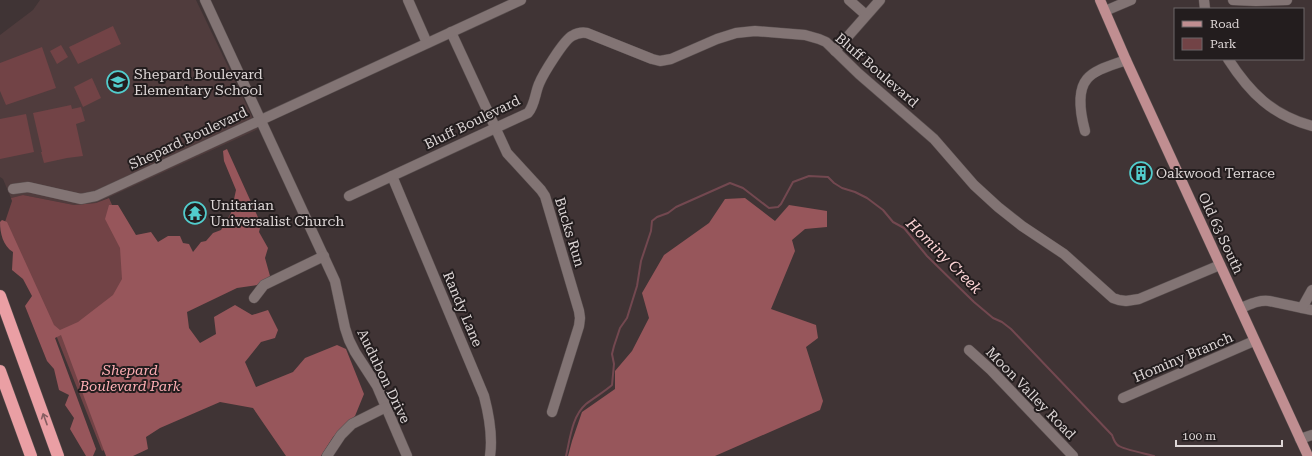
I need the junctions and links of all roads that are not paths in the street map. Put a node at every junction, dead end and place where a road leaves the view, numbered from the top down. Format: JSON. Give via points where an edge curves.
{"nodes":[{"id":1,"x":205,"y":0,"type":"edge"},
{"id":2,"x":408,"y":0,"type":"edge"},
{"id":3,"x":521,"y":0,"type":"edge"},
{"id":4,"x":849,"y":0,"type":"edge"},
{"id":5,"x":880,"y":0,"type":"edge"},
{"id":6,"x":1100,"y":0,"type":"edge"},
{"id":7,"x":1131,"y":0,"type":"edge"},
{"id":8,"x":1233,"y":0,"type":"edge"},
{"id":9,"x":1287,"y":0,"type":"edge"},
{"id":10,"x":1105,"y":11,"type":"junction"},
{"id":11,"x":866,"y":14,"type":"junction"},
{"id":12,"x":451,"y":32,"type":"junction"},
{"id":13,"x":427,"y":43,"type":"junction"},
{"id":14,"x":835,"y":51,"type":"junction"},
{"id":15,"x":1126,"y":60,"type":"junction"},
{"id":16,"x":1229,"y":60,"type":"edge"},
{"id":17,"x":260,"y":120,"type":"junction"},
{"id":18,"x":1312,"y":126,"type":"edge"},
{"id":19,"x":494,"y":128,"type":"junction"},
{"id":20,"x":1085,"y":131,"type":"dead end"},
{"id":21,"x":392,"y":176,"type":"junction"},
{"id":22,"x":13,"y":189,"type":"dead end"},
{"id":23,"x":348,"y":196,"type":"dead end"},
{"id":24,"x":324,"y":256,"type":"junction"},
{"id":25,"x":1220,"y":265,"type":"junction"},
{"id":26,"x":1312,"y":290,"type":"edge"},
{"id":27,"x":0,"y":296,"type":"edge"},
{"id":28,"x":254,"y":298,"type":"dead end"},
{"id":29,"x":1241,"y":308,"type":"junction"},
{"id":30,"x":1307,"y":309,"type":"edge"},
{"id":31,"x":1254,"y":341,"type":"junction"},
{"id":32,"x":969,"y":350,"type":"dead end"},
{"id":33,"x":0,"y":371,"type":"edge"},
{"id":34,"x":1123,"y":398,"type":"dead end"},
{"id":35,"x":386,"y":408,"type":"junction"},
{"id":36,"x":552,"y":412,"type":"dead end"},
{"id":37,"x":1312,"y":435,"type":"edge"},
{"id":38,"x":1300,"y":439,"type":"junction"},
{"id":39,"x":31,"y":456,"type":"edge"},
{"id":40,"x":58,"y":456,"type":"edge"},
{"id":41,"x":327,"y":456,"type":"edge"},
{"id":42,"x":407,"y":456,"type":"edge"},
{"id":43,"x":490,"y":456,"type":"edge"},
{"id":44,"x":1073,"y":456,"type":"edge"},
{"id":45,"x":1308,"y":456,"type":"edge"}],
"edges":[{"from":1,"to":17,"type":"street","name":"Audubon Drive"},
{"from":2,"to":13,"type":"street"},
{"from":3,"to":12,"type":"street","name":"Shepard Boulevard"},
{"from":4,"to":11,"type":"street"},
{"from":5,"to":11,"type":"street"},
{"from":6,"to":10,"type":"main road","name":"Old 63 South"},
{"from":7,"to":10,"type":"street"},
{"from":8,"to":9,"type":"street"},
{"from":10,"to":15,"type":"main road","name":"Old 63 South"},
{"from":11,"to":14,"type":"street"},
{"from":12,"to":13,"type":"street","name":"Shepard Boulevard"},
{"from":12,"to":19,"type":"street","name":"Bucks Run"},
{"from":13,"to":17,"type":"street","name":"Shepard Boulevard"},
{"from":14,"to":19,"type":"street","name":"Bluff Boulevard","via":[[826,42],[815,37],[755,31],[736,33],[660,61],[594,35],[578,33],[568,39],[539,83],[530,110]]},
{"from":14,"to":25,"type":"street","name":"Bluff Boulevard","via":[[934,139],[974,185],[998,207],[1064,254],[1113,298],[1126,301],[1138,298]]},
{"from":15,"to":20,"type":"street","via":[[1094,73],[1085,82],[1081,102]]},
{"from":15,"to":25,"type":"main road","name":"Old 63 South"},
{"from":16,"to":18,"type":"street","via":[[1244,84],[1264,102],[1293,119]]},
{"from":17,"to":22,"type":"street","name":"Shepard Boulevard","via":[[96,196],[81,199],[28,187]]},
{"from":17,"to":24,"type":"street","name":"Audubon Drive"},
{"from":19,"to":21,"type":"street","name":"Bluff Boulevard"},
{"from":19,"to":36,"type":"street","name":"Bucks Run","via":[[507,153],[545,196],[579,311],[579,326]]},
{"from":21,"to":23,"type":"street","name":"Bluff Boulevard"},
{"from":21,"to":43,"type":"street","name":"Randy Lane","via":[[484,396],[488,411]]},
{"from":24,"to":28,"type":"street","via":[[264,285]]},
{"from":24,"to":35,"type":"street","name":"Audubon Drive","via":[[335,281],[349,340],[377,386]]},
{"from":25,"to":29,"type":"main road","name":"Old 63 South"},
{"from":26,"to":30,"type":"street"},
{"from":40,"to":27,"type":"highway","one_way":true},
{"from":29,"to":30,"type":"street","via":[[1262,301]]},
{"from":29,"to":31,"type":"main road","name":"Old 63 South"},
{"from":31,"to":34,"type":"street","name":"Hominy Branch"},
{"from":31,"to":38,"type":"main road","name":"Old 63 South"},
{"from":32,"to":44,"type":"street","name":"Moon Valley Road"},
{"from":33,"to":39,"type":"highway"},
{"from":35,"to":41,"type":"street","via":[[352,424]]},
{"from":35,"to":42,"type":"street","name":"Audubon Drive"},
{"from":37,"to":38,"type":"street"},
{"from":38,"to":45,"type":"main road","name":"Old 63 South"}]}
